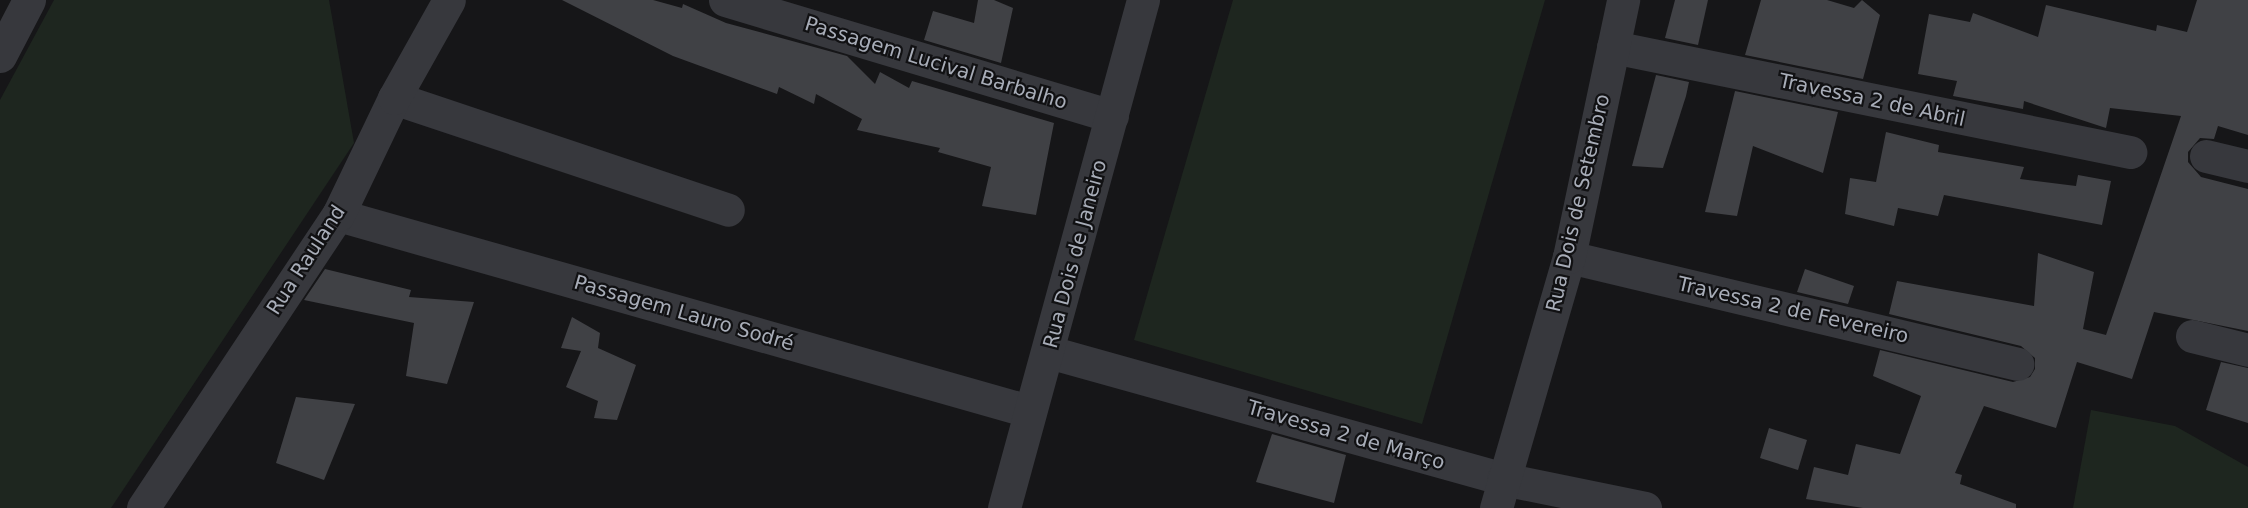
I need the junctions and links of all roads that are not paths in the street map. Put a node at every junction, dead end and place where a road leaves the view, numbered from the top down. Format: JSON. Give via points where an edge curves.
{"nodes":[{"id":1,"x":29,"y":0,"type":"edge"},
{"id":2,"x":449,"y":0,"type":"edge"},
{"id":3,"x":725,"y":0,"type":"edge"},
{"id":4,"x":1143,"y":0,"type":"edge"},
{"id":5,"x":1623,"y":0,"type":"edge"},
{"id":6,"x":1613,"y":47,"type":"junction"},
{"id":7,"x":0,"y":56,"type":"edge"},
{"id":8,"x":394,"y":98,"type":"junction"},
{"id":9,"x":1112,"y":116,"type":"junction"},
{"id":10,"x":2130,"y":152,"type":"dead end"},
{"id":11,"x":2206,"y":156,"type":"dead end"},
{"id":12,"x":2248,"y":166,"type":"edge"},
{"id":13,"x":728,"y":210,"type":"dead end"},
{"id":14,"x":338,"y":214,"type":"junction"},
{"id":15,"x":1569,"y":257,"type":"junction"},
{"id":16,"x":2192,"y":336,"type":"dead end"},
{"id":17,"x":2248,"y":350,"type":"edge"},
{"id":18,"x":1049,"y":352,"type":"junction"},
{"id":19,"x":2017,"y":364,"type":"dead end"},
{"id":20,"x":1029,"y":411,"type":"junction"},
{"id":21,"x":1499,"y":494,"type":"edge"},
{"id":22,"x":150,"y":506,"type":"edge"},
{"id":23,"x":1004,"y":508,"type":"edge"},
{"id":24,"x":1645,"y":508,"type":"edge"}],
"edges":[{"from":1,"to":7,"type":"street"},
{"from":2,"to":8,"type":"street","name":"Rua Rauland"},
{"from":3,"to":9,"type":"street","name":"Passagem Lucival Barbalho"},
{"from":4,"to":9,"type":"street","name":"Rua Dois de Janeiro"},
{"from":5,"to":6,"type":"street","name":"Rua Dois de Setembro"},
{"from":6,"to":10,"type":"street","name":"Travessa 2 de Abril"},
{"from":6,"to":15,"type":"street","name":"Rua Dois de Setembro"},
{"from":8,"to":13,"type":"street"},
{"from":8,"to":14,"type":"street","name":"Rua Rauland"},
{"from":9,"to":18,"type":"street","name":"Rua Dois de Janeiro"},
{"from":11,"to":12,"type":"street"},
{"from":14,"to":20,"type":"street","name":"Passagem Lauro Sodré"},
{"from":14,"to":22,"type":"street","name":"Rua Rauland"},
{"from":15,"to":19,"type":"street","name":"Travessa 2 de Fevereiro"},
{"from":15,"to":21,"type":"street","name":"Rua Dois de Setembro"},
{"from":16,"to":17,"type":"street"},
{"from":18,"to":20,"type":"street","name":"Rua Dois de Janeiro"},
{"from":18,"to":21,"type":"street","name":"Travessa 2 de Março"},
{"from":20,"to":23,"type":"street","name":"Rua Dois de Janeiro"},
{"from":21,"to":24,"type":"street","name":"Travessa 2 de Março"}]}
